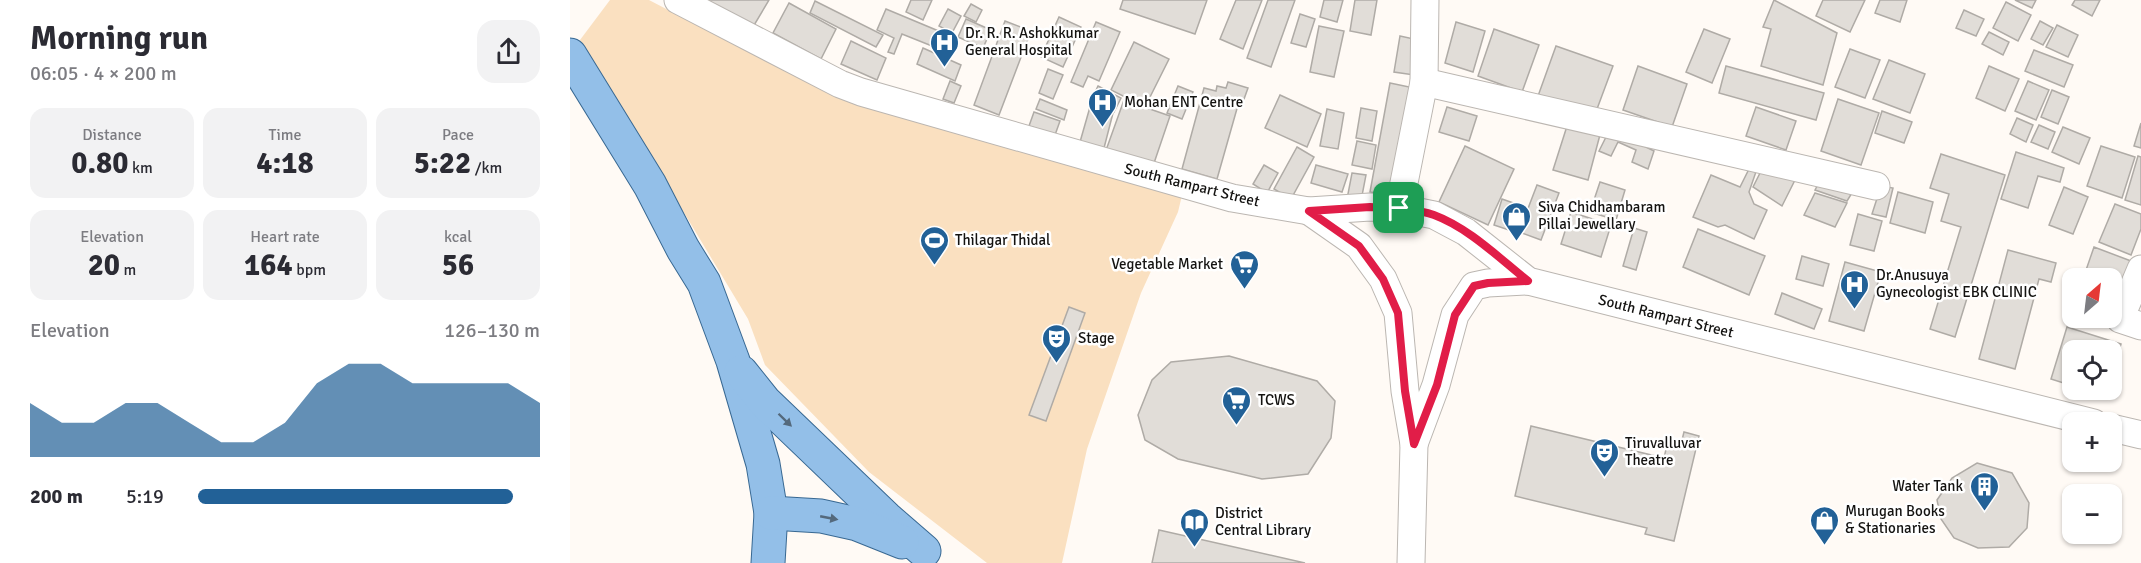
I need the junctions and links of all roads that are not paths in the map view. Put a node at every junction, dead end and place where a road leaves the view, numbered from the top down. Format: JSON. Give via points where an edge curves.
{"nodes":[{"id":1,"x":678,"y":0,"type":"edge"},
{"id":2,"x":1425,"y":0,"type":"edge"},
{"id":3,"x":570,"y":55,"type":"edge"},
{"id":4,"x":1424,"y":82,"type":"junction"},
{"id":5,"x":1875,"y":186,"type":"dead end"},
{"id":6,"x":1399,"y":208,"type":"junction"},
{"id":7,"x":1309,"y":211,"type":"junction"},
{"id":8,"x":2141,"y":269,"type":"edge"},
{"id":9,"x":1528,"y":281,"type":"junction"},
{"id":10,"x":2141,"y":326,"type":"edge"},
{"id":11,"x":733,"y":361,"type":"junction"},
{"id":12,"x":2062,"y":415,"type":"edge"},
{"id":13,"x":2122,"y":430,"type":"edge"},
{"id":14,"x":2141,"y":435,"type":"edge"},
{"id":15,"x":1414,"y":444,"type":"junction"},
{"id":16,"x":771,"y":513,"type":"junction"},
{"id":17,"x":934,"y":557,"type":"edge"},
{"id":18,"x":770,"y":563,"type":"edge"},
{"id":19,"x":1411,"y":563,"type":"edge"}],
"edges":[{"from":1,"to":7,"type":"street","name":"South Rampart Street","via":[[861,92],[1232,198]]},
{"from":2,"to":4,"type":"street"},
{"from":3,"to":11,"type":"main road","via":[[650,185],[704,284]]},
{"from":4,"to":5,"type":"street"},
{"from":4,"to":6,"type":"street"},
{"from":6,"to":7,"type":"street","name":"South Rampart Street"},
{"from":6,"to":9,"type":"street","name":"South Rampart Street","via":[[1434,215],[1466,232]]},
{"from":7,"to":15,"type":"street","via":[[1359,246],[1383,279],[1395,305]]},
{"from":8,"to":10,"type":"street","via":[[2120,319]]},
{"from":9,"to":12,"type":"street","name":"South Rampart Street"},
{"from":9,"to":15,"type":"street","via":[[1474,286],[1455,315],[1437,385]]},
{"from":11,"to":16,"type":"main road","via":[[763,464]]},
{"from":11,"to":17,"type":"main road","one_way":true,"via":[[765,402],[886,518]]},
{"from":13,"to":14,"type":"street"},
{"from":15,"to":19,"type":"street"},
{"from":16,"to":17,"type":"main road","one_way":true,"via":[[821,516],[857,524]]},
{"from":16,"to":18,"type":"main road"}]}
